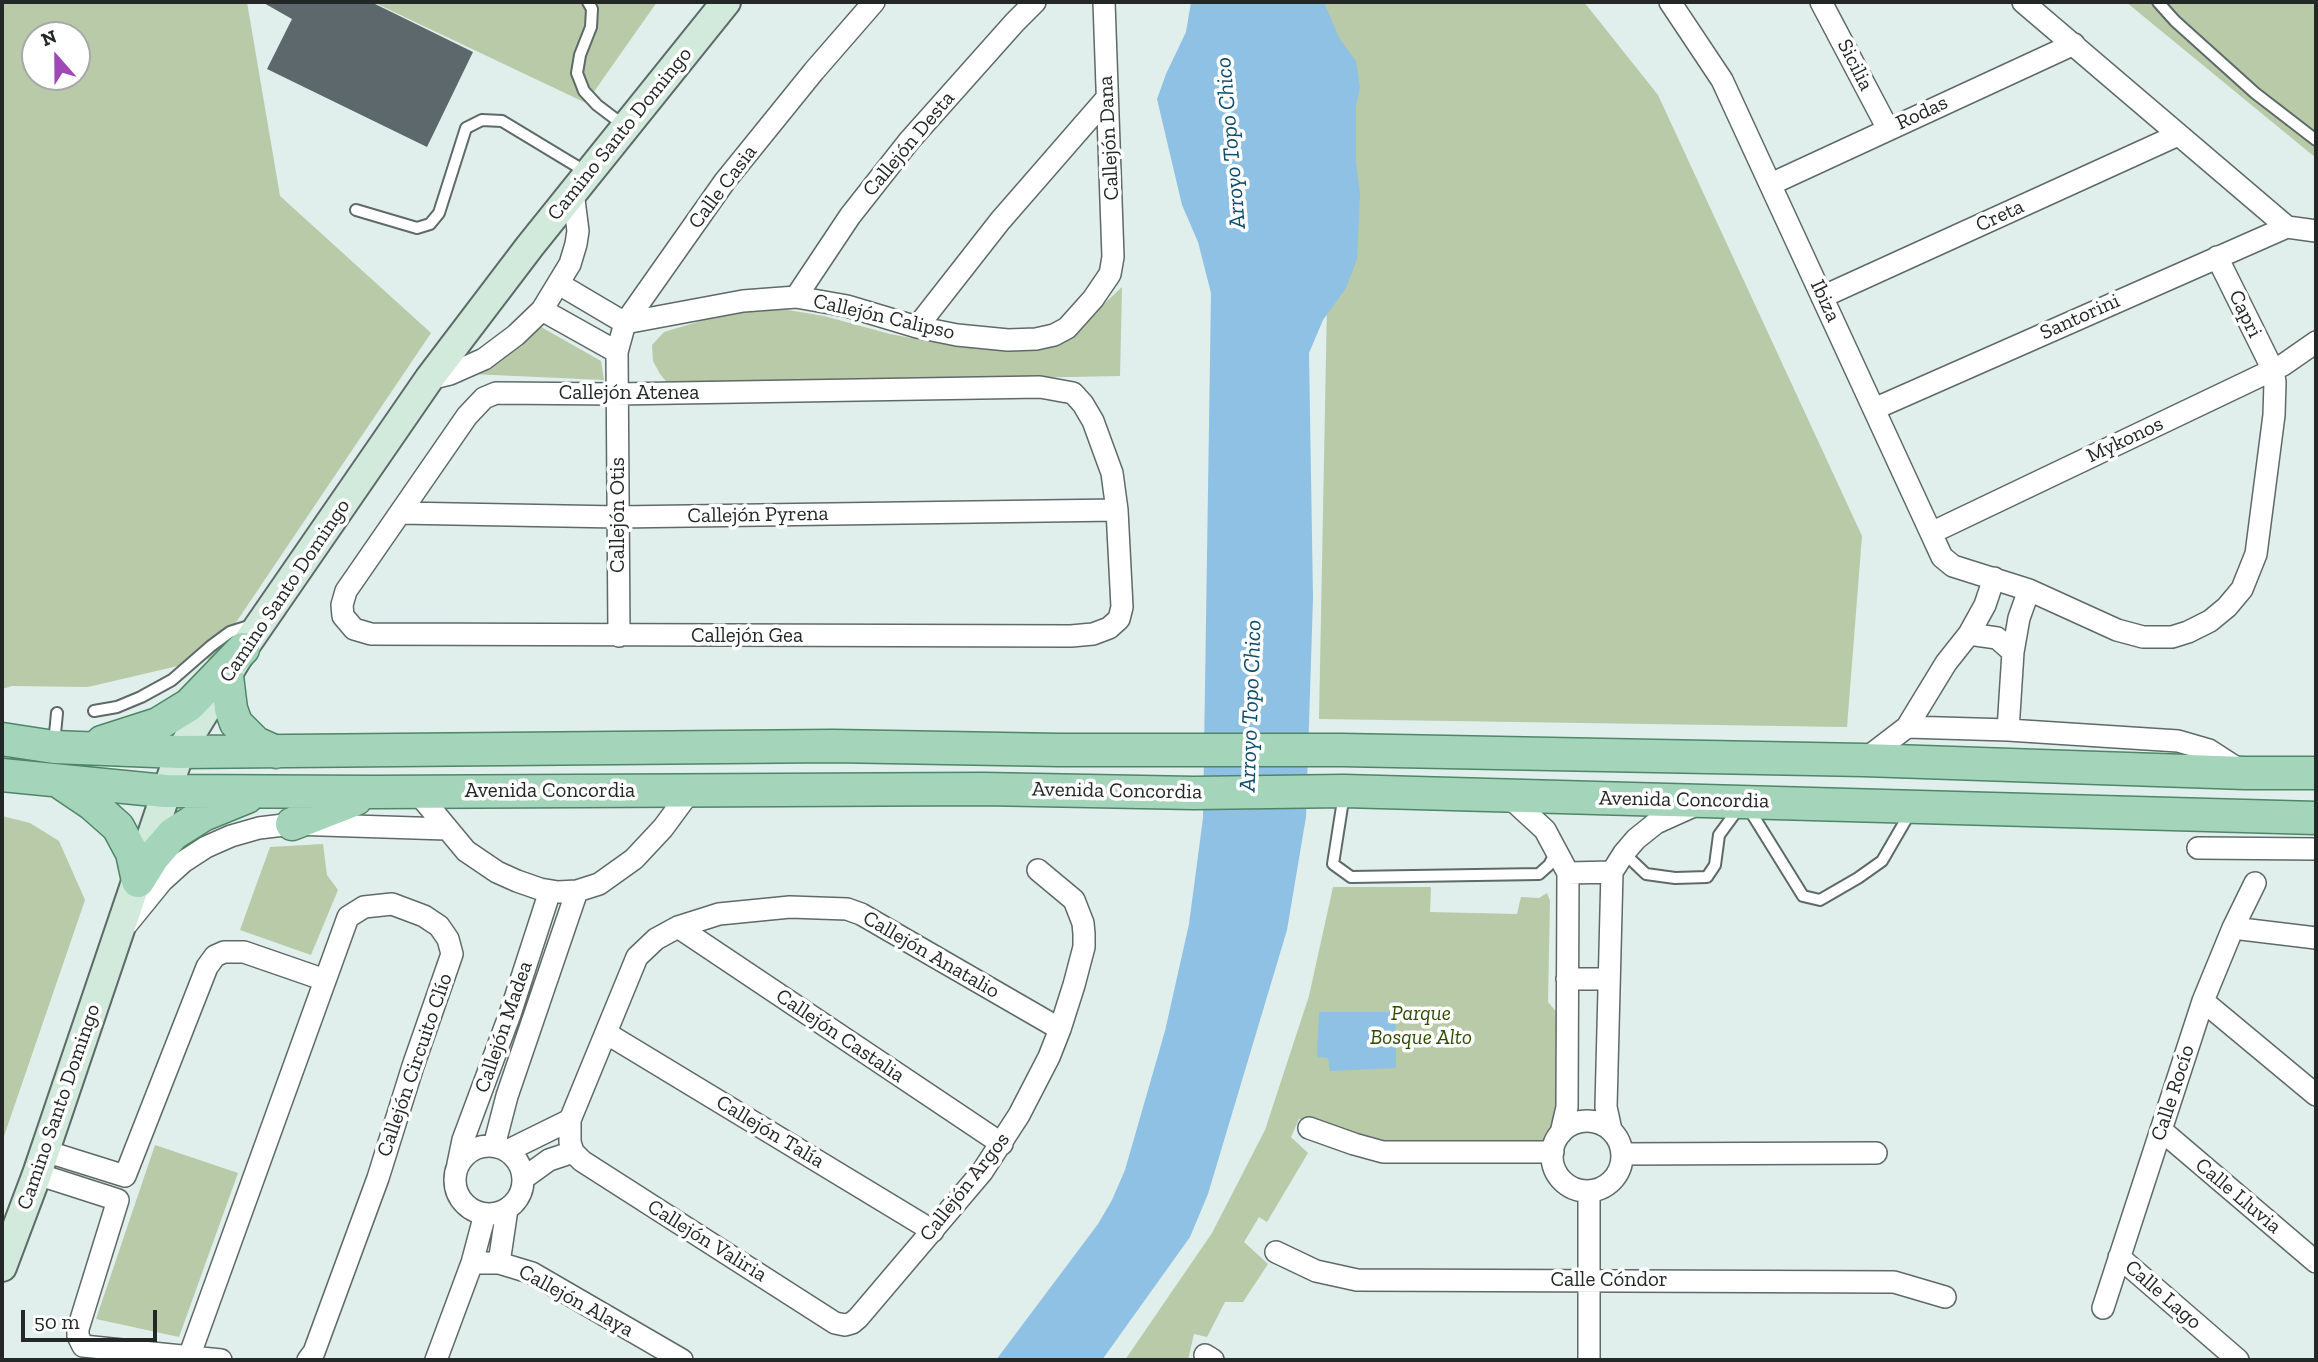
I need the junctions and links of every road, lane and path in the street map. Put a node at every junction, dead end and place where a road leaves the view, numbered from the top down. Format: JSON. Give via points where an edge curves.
{"nodes":[{"id":1,"x":588,"y":2,"type":"edge"},
{"id":2,"x":726,"y":2,"type":"edge"},
{"id":3,"x":874,"y":2,"type":"edge"},
{"id":4,"x":1035,"y":2,"type":"edge"},
{"id":5,"x":1104,"y":2,"type":"edge"},
{"id":6,"x":1670,"y":2,"type":"edge"},
{"id":7,"x":1821,"y":2,"type":"edge"},
{"id":8,"x":2023,"y":2,"type":"edge"},
{"id":9,"x":2158,"y":2,"type":"edge"},
{"id":10,"x":2074,"y":44,"type":"junction"},
{"id":11,"x":1107,"y":97,"type":"junction"},
{"id":12,"x":626,"y":127,"type":"junction"},
{"id":13,"x":1888,"y":129,"type":"junction"},
{"id":14,"x":2178,"y":135,"type":"junction"},
{"id":15,"x":2316,"y":140,"type":"edge"},
{"id":16,"x":580,"y":182,"type":"junction"},
{"id":17,"x":1771,"y":184,"type":"junction"},
{"id":18,"x":356,"y":210,"type":"dead end"},
{"id":19,"x":2287,"y":227,"type":"junction"},
{"id":20,"x":2316,"y":231,"type":"edge"},
{"id":21,"x":2217,"y":257,"type":"junction"},
{"id":22,"x":1110,"y":274,"type":"joint"},
{"id":23,"x":559,"y":284,"type":"junction"},
{"id":24,"x":796,"y":297,"type":"junction"},
{"id":25,"x":1822,"y":297,"type":"junction"},
{"id":26,"x":542,"y":310,"type":"junction"},
{"id":27,"x":625,"y":323,"type":"junction"},
{"id":28,"x":917,"y":327,"type":"junction"},
{"id":29,"x":2316,"y":342,"type":"edge"},
{"id":30,"x":617,"y":352,"type":"junction"},
{"id":31,"x":2273,"y":370,"type":"junction"},
{"id":32,"x":429,"y":379,"type":"junction"},
{"id":33,"x":617,"y":394,"type":"junction"},
{"id":34,"x":1874,"y":409,"type":"junction"},
{"id":35,"x":1117,"y":510,"type":"junction"},
{"id":36,"x":400,"y":513,"type":"junction"},
{"id":37,"x":618,"y":517,"type":"junction"},
{"id":38,"x":1931,"y":533,"type":"junction"},
{"id":39,"x":1994,"y":578,"type":"junction"},
{"id":40,"x":2029,"y":590,"type":"junction"},
{"id":41,"x":261,"y":623,"type":"junction"},
{"id":42,"x":371,"y":634,"type":"joint"},
{"id":43,"x":1969,"y":634,"type":"junction"},
{"id":44,"x":619,"y":636,"type":"junction"},
{"id":45,"x":243,"y":649,"type":"junction"},
{"id":46,"x":2013,"y":652,"type":"junction"},
{"id":47,"x":227,"y":676,"type":"junction"},
{"id":48,"x":94,"y":711,"type":"dead end"},
{"id":49,"x":57,"y":713,"type":"dead end"},
{"id":50,"x":1907,"y":727,"type":"junction"},
{"id":51,"x":2008,"y":730,"type":"junction"},
{"id":52,"x":2,"y":739,"type":"edge"},
{"id":53,"x":59,"y":747,"type":"junction"},
{"id":54,"x":276,"y":752,"type":"junction"},
{"id":55,"x":337,"y":752,"type":"junction"},
{"id":56,"x":1864,"y":760,"type":"junction"},
{"id":57,"x":173,"y":771,"type":"junction"},
{"id":58,"x":2245,"y":773,"type":"junction"},
{"id":59,"x":2316,"y":773,"type":"edge"},
{"id":60,"x":8,"y":776,"type":"edge"},
{"id":61,"x":57,"y":780,"type":"junction"},
{"id":62,"x":691,"y":790,"type":"junction"},
{"id":63,"x":267,"y":791,"type":"junction"},
{"id":64,"x":1344,"y":791,"type":"junction"},
{"id":65,"x":374,"y":792,"type":"junction"},
{"id":66,"x":417,"y":792,"type":"junction"},
{"id":67,"x":1507,"y":795,"type":"junction"},
{"id":68,"x":1707,"y":800,"type":"junction"},
{"id":69,"x":1744,"y":801,"type":"junction"},
{"id":70,"x":1914,"y":805,"type":"junction"},
{"id":71,"x":2241,"y":817,"type":"junction"},
{"id":72,"x":2316,"y":818,"type":"edge"},
{"id":73,"x":292,"y":824,"type":"junction"},
{"id":74,"x":446,"y":829,"type":"junction"},
{"id":75,"x":2198,"y":848,"type":"dead end"},
{"id":76,"x":1557,"y":849,"type":"junction"},
{"id":77,"x":2308,"y":849,"type":"edge"},
{"id":78,"x":1624,"y":853,"type":"junction"},
{"id":79,"x":1038,"y":870,"type":"dead end"},
{"id":80,"x":1612,"y":872,"type":"junction"},
{"id":81,"x":1568,"y":873,"type":"junction"},
{"id":82,"x":138,"y":881,"type":"junction"},
{"id":83,"x":2255,"y":883,"type":"dead end"},
{"id":84,"x":550,"y":891,"type":"junction"},
{"id":85,"x":577,"y":891,"type":"junction"},
{"id":86,"x":678,"y":928,"type":"junction"},
{"id":87,"x":2233,"y":928,"type":"junction"},
{"id":88,"x":118,"y":934,"type":"junction"},
{"id":89,"x":2316,"y":938,"type":"edge"},
{"id":90,"x":325,"y":979,"type":"junction"},
{"id":91,"x":1567,"y":979,"type":"junction"},
{"id":92,"x":1609,"y":979,"type":"junction"},
{"id":93,"x":2203,"y":1001,"type":"junction"},
{"id":94,"x":510,"y":1014,"type":"junction"},
{"id":95,"x":532,"y":1023,"type":"junction"},
{"id":96,"x":1060,"y":1030,"type":"junction"},
{"id":97,"x":607,"y":1032,"type":"junction"},
{"id":98,"x":2316,"y":1095,"type":"edge"},
{"id":99,"x":570,"y":1119,"type":"junction"},
{"id":100,"x":1309,"y":1128,"type":"dead end"},
{"id":101,"x":1611,"y":1130,"type":"junction"},
{"id":102,"x":2161,"y":1130,"type":"junction"},
{"id":103,"x":1557,"y":1142,"type":"junction"},
{"id":104,"x":1002,"y":1144,"type":"junction"},
{"id":105,"x":501,"y":1149,"type":"junction"},
{"id":106,"x":573,"y":1152,"type":"junction"},
{"id":107,"x":1876,"y":1153,"type":"dead end"},
{"id":108,"x":1622,"y":1154,"type":"junction"},
{"id":109,"x":41,"y":1162,"type":"junction"},
{"id":110,"x":458,"y":1164,"type":"junction"},
{"id":111,"x":524,"y":1178,"type":"junction"},
{"id":112,"x":1590,"y":1191,"type":"junction"},
{"id":113,"x":507,"y":1209,"type":"junction"},
{"id":114,"x":485,"y":1214,"type":"junction"},
{"id":115,"x":933,"y":1231,"type":"junction"},
{"id":116,"x":1276,"y":1252,"type":"dead end"},
{"id":117,"x":2119,"y":1257,"type":"junction"},
{"id":118,"x":2316,"y":1262,"type":"edge"},
{"id":119,"x":472,"y":1263,"type":"junction"},
{"id":120,"x":499,"y":1263,"type":"junction"},
{"id":121,"x":2,"y":1267,"type":"edge"},
{"id":122,"x":1589,"y":1280,"type":"junction"},
{"id":123,"x":1945,"y":1297,"type":"dead end"},
{"id":124,"x":2103,"y":1308,"type":"dead end"},
{"id":125,"x":845,"y":1325,"type":"joint"},
{"id":126,"x":189,"y":1357,"type":"junction"},
{"id":127,"x":221,"y":1360,"type":"edge"},
{"id":128,"x":308,"y":1360,"type":"edge"},
{"id":129,"x":436,"y":1360,"type":"edge"},
{"id":130,"x":682,"y":1360,"type":"edge"},
{"id":131,"x":1589,"y":1360,"type":"edge"},
{"id":132,"x":2238,"y":1360,"type":"edge"}],
"edges":[{"from":1,"to":12,"type":"lane","via":[[591,27],[577,73],[584,91]]},
{"from":2,"to":12,"type":"street","name":"Camino Santo Domingo"},
{"from":3,"to":27,"type":"street","name":"Calle Casia","via":[[725,181]]},
{"from":4,"to":24,"type":"street","name":"Callejón Desta","via":[[909,141],[850,216]]},
{"from":5,"to":11,"type":"street","name":"Callejón Dana"},
{"from":6,"to":17,"type":"street","name":"Ibiza","via":[[1722,80]]},
{"from":7,"to":13,"type":"street","name":"Sicilia"},
{"from":8,"to":10,"type":"street"},
{"from":9,"to":15,"type":"lane","via":[[2255,93]]},
{"from":10,"to":13,"type":"street","name":"Rodas"},
{"from":10,"to":14,"type":"street"},
{"from":11,"to":22,"type":"street","name":"Callejón Dana","via":[[1114,236]]},
{"from":11,"to":28,"type":"street","via":[[1000,221]]},
{"from":12,"to":16,"type":"street","name":"Camino Santo Domingo"},
{"from":13,"to":17,"type":"street","name":"Rodas"},
{"from":14,"to":19,"type":"street"},
{"from":14,"to":25,"type":"street","name":"Creta"},
{"from":16,"to":18,"type":"lane","via":[[502,121],[482,120],[466,128],[439,213],[430,224],[417,228]]},
{"from":16,"to":23,"type":"street","via":[[578,231],[570,264]]},
{"from":16,"to":32,"type":"street","name":"Camino Santo Domingo"},
{"from":17,"to":25,"type":"street","name":"Ibiza"},
{"from":19,"to":20,"type":"street"},
{"from":19,"to":21,"type":"street","name":"Santorini"},
{"from":21,"to":31,"type":"street","name":"Capri"},
{"from":21,"to":34,"type":"street","name":"Santorini"},
{"from":22,"to":28,"type":"street","name":"Callejón Calipso","via":[[1080,315],[1054,335],[1008,340]]},
{"from":23,"to":26,"type":"street"},
{"from":23,"to":27,"type":"street"},
{"from":24,"to":27,"type":"street","name":"Callejón Calipso","via":[[743,301]]},
{"from":24,"to":28,"type":"street","name":"Callejón Calipso","via":[[847,306]]},
{"from":25,"to":34,"type":"street","name":"Ibiza"},
{"from":26,"to":30,"type":"street"},
{"from":26,"to":32,"type":"street","via":[[484,359]]},
{"from":27,"to":30,"type":"street","name":"Calle Casia"},
{"from":29,"to":31,"type":"street","name":"Mykonos"},
{"from":30,"to":33,"type":"street","name":"Calle Casia"},
{"from":31,"to":38,"type":"street","name":"Mykonos"},
{"from":31,"to":40,"type":"street","name":"Ibiza","via":[[2276,397],[2256,555],[2242,589],[2227,607],[2188,632],[2143,638]]},
{"from":32,"to":41,"type":"street","name":"Camino Santo Domingo"},
{"from":33,"to":35,"type":"street","name":"Callejón Atenea","via":[[1040,387],[1073,393],[1093,421],[1112,472]]},
{"from":33,"to":36,"type":"street","name":"Callejón Atenea","via":[[496,393],[484,398]]},
{"from":33,"to":37,"type":"street","name":"Callejón Otis"},
{"from":34,"to":38,"type":"street","name":"Ibiza"},
{"from":35,"to":37,"type":"street","name":"Callejón Pyrena"},
{"from":35,"to":44,"type":"street","name":"Callejón Gea","via":[[1122,607],[1119,619],[1093,634]]},
{"from":36,"to":37,"type":"street","name":"Callejón Pyrena"},
{"from":36,"to":42,"type":"street","name":"Callejón Atenea","via":[[346,591],[342,605],[347,624]]},
{"from":37,"to":44,"type":"street","name":"Callejón Otis"},
{"from":38,"to":39,"type":"street","name":"Ibiza","via":[[1947,562]]},
{"from":39,"to":40,"type":"street","name":"Ibiza"},
{"from":39,"to":43,"type":"street"},
{"from":40,"to":46,"type":"street"},
{"from":41,"to":45,"type":"street","name":"Camino Santo Domingo"},
{"from":41,"to":48,"type":"lane","via":[[230,632],[172,680],[141,697]]},
{"from":42,"to":44,"type":"street","name":"Callejón Gea"},
{"from":43,"to":46,"type":"street","via":[[1997,638]]},
{"from":43,"to":50,"type":"street"},
{"from":45,"to":47,"type":"street","name":"Camino Santo Domingo"},
{"from":45,"to":53,"type":"main road","via":[[201,695],[158,724],[118,738]]},
{"from":46,"to":51,"type":"street"},
{"from":47,"to":54,"type":"main road","via":[[236,723],[256,743]]},
{"from":47,"to":57,"type":"street","name":"Camino Santo Domingo"},
{"from":49,"to":53,"type":"lane"},
{"from":50,"to":51,"type":"street"},
{"from":50,"to":56,"type":"street"},
{"from":51,"to":58,"type":"street","via":[[2178,741],[2209,750]]},
{"from":52,"to":53,"type":"main road","name":"Avenida Concordia"},
{"from":53,"to":57,"type":"main road","name":"Avenida Concordia","via":[[120,751]]},
{"from":54,"to":55,"type":"main road","name":"Avenida Concordia"},
{"from":54,"to":57,"type":"main road","name":"Avenida Concordia"},
{"from":55,"to":56,"type":"main road","name":"Avenida Concordia","via":[[833,746]]},
{"from":55,"to":57,"type":"main road","via":[[306,766]]},
{"from":56,"to":58,"type":"main road","name":"Avenida Concordia"},
{"from":57,"to":60,"type":"main road","via":[[45,769]]},
{"from":57,"to":61,"type":"main road","name":"Avenida Concordia"},
{"from":57,"to":63,"type":"main road","name":"Avenida Concordia"},
{"from":57,"to":82,"type":"street","name":"Camino Santo Domingo"},
{"from":58,"to":59,"type":"main road","name":"Avenida Concordia"},
{"from":60,"to":61,"type":"main road","name":"Avenida Concordia"},
{"from":61,"to":82,"type":"main road","via":[[118,827],[132,853]]},
{"from":62,"to":64,"type":"main road","name":"Avenida Concordia"},
{"from":62,"to":66,"type":"main road","name":"Avenida Concordia"},
{"from":62,"to":85,"type":"street","via":[[634,859],[599,884]]},
{"from":63,"to":65,"type":"main road","name":"Avenida Concordia"},
{"from":63,"to":82,"type":"main road","via":[[223,805],[173,834]]},
{"from":64,"to":67,"type":"main road","name":"Avenida Concordia"},
{"from":64,"to":76,"type":"lane","via":[[1333,864],[1351,877],[1539,874]]},
{"from":65,"to":66,"type":"main road","name":"Avenida Concordia"},
{"from":65,"to":73,"type":"main road"},
{"from":66,"to":74,"type":"street"},
{"from":67,"to":68,"type":"main road","name":"Avenida Concordia"},
{"from":67,"to":76,"type":"street","via":[[1545,830]]},
{"from":68,"to":69,"type":"main road","name":"Avenida Concordia"},
{"from":68,"to":78,"type":"street","via":[[1656,823]]},
{"from":69,"to":70,"type":"main road","name":"Avenida Concordia"},
{"from":69,"to":70,"type":"lane","via":[[1803,896],[1820,900],[1882,861]]},
{"from":69,"to":78,"type":"lane","via":[[1719,835],[1715,865],[1707,877],[1646,874]]},
{"from":70,"to":71,"type":"main road","name":"Avenida Concordia"},
{"from":71,"to":72,"type":"main road","name":"Avenida Concordia"},
{"from":71,"to":77,"type":"street"},
{"from":73,"to":74,"type":"street"},
{"from":73,"to":88,"type":"street","via":[[259,828],[206,847],[162,881]]},
{"from":74,"to":84,"type":"street","via":[[466,851],[497,872]]},
{"from":75,"to":77,"type":"street"},
{"from":76,"to":81,"type":"street"},
{"from":78,"to":80,"type":"street"},
{"from":79,"to":96,"type":"street","name":"Callejón Argos","via":[[1074,900],[1083,923],[1084,947]]},
{"from":80,"to":81,"type":"street"},
{"from":80,"to":92,"type":"street"},
{"from":81,"to":91,"type":"street"},
{"from":82,"to":88,"type":"street","name":"Camino Santo Domingo"},
{"from":83,"to":87,"type":"street","name":"Calle Rocío"},
{"from":84,"to":85,"type":"street"},
{"from":84,"to":94,"type":"street","name":"Callejón Madea"},
{"from":85,"to":95,"type":"street","name":"Callejón Madea"},
{"from":86,"to":96,"type":"street","name":"Callejón Anatalio","via":[[719,914],[790,907],[847,909],[876,921]]},
{"from":86,"to":97,"type":"street","name":"Callejón Anatalio","via":[[656,939],[637,957]]},
{"from":86,"to":104,"type":"street","name":"Callejón Castalia"},
{"from":87,"to":89,"type":"street"},
{"from":87,"to":93,"type":"street","name":"Calle Rocío"},
{"from":88,"to":109,"type":"street","name":"Camino Santo Domingo"},
{"from":90,"to":109,"type":"street","via":[[244,952],[215,956],[125,1176]]},
{"from":90,"to":126,"type":"street","name":"Callejón Circuito Clío"},
{"from":90,"to":128,"type":"street","name":"Callejón Circuito Clío","via":[[348,917],[365,907],[392,904],[424,916],[439,926],[452,954],[377,1178]]},
{"from":91,"to":92,"type":"street"},
{"from":91,"to":103,"type":"street","via":[[1567,1107]]},
{"from":92,"to":101,"type":"street","via":[[1606,1107]]},
{"from":93,"to":98,"type":"street"},
{"from":93,"to":102,"type":"street","name":"Calle Rocío"},
{"from":94,"to":95,"type":"street"},
{"from":94,"to":110,"type":"street","name":"Callejón Madea"},
{"from":95,"to":105,"type":"street","name":"Callejón Madea","via":[[507,1096]]},
{"from":96,"to":104,"type":"street","name":"Callejón Argos"},
{"from":97,"to":99,"type":"street","name":"Callejón Anatalio"},
{"from":97,"to":115,"type":"street","name":"Callejón Talía"},
{"from":99,"to":105,"type":"street"},
{"from":99,"to":106,"type":"street","name":"Callejón Anatalio"},
{"from":100,"to":103,"type":"street","via":[[1383,1152]]},
{"from":101,"to":103,"type":"street","via":[[1591,1121],[1570,1126]]},
{"from":101,"to":108,"type":"street"},
{"from":102,"to":117,"type":"street","name":"Calle Rocío"},
{"from":102,"to":118,"type":"street","name":"Calle Lluvia"},
{"from":103,"to":112,"type":"street","via":[[1553,1164],[1558,1175],[1566,1184]]},
{"from":104,"to":115,"type":"street","name":"Callejón Argos"},
{"from":105,"to":110,"type":"street","via":[[476,1149]]},
{"from":105,"to":111,"type":"street","via":[[519,1163]]},
{"from":106,"to":111,"type":"street","via":[[549,1160]]},
{"from":106,"to":125,"type":"street","name":"Callejón Valiria","via":[[835,1323]]},
{"from":107,"to":108,"type":"street"},
{"from":108,"to":112,"type":"street","via":[[1613,1179]]},
{"from":109,"to":121,"type":"street","name":"Camino Santo Domingo"},
{"from":109,"to":126,"type":"street","via":[[118,1200],[78,1329],[83,1346]]},
{"from":110,"to":114,"type":"street","via":[[458,1195]]},
{"from":111,"to":113,"type":"street","via":[[521,1192]]},
{"from":112,"to":122,"type":"street"},
{"from":113,"to":114,"type":"street"},
{"from":113,"to":120,"type":"street"},
{"from":114,"to":119,"type":"street"},
{"from":115,"to":125,"type":"street","name":"Callejón Argos","via":[[858,1318]]},
{"from":116,"to":122,"type":"street","name":"Calle Cóndor","via":[[1316,1271],[1357,1280]]},
{"from":117,"to":124,"type":"street","name":"Calle Rocío"},
{"from":117,"to":132,"type":"street","name":"Calle Lago"},
{"from":119,"to":120,"type":"street","name":"Callejón Alaya"},
{"from":119,"to":129,"type":"street"},
{"from":120,"to":130,"type":"street","name":"Callejón Alaya","via":[[532,1273]]},
{"from":122,"to":123,"type":"street","name":"Calle Cóndor","via":[[1894,1282]]},
{"from":122,"to":131,"type":"street"},
{"from":126,"to":127,"type":"street"}]}
